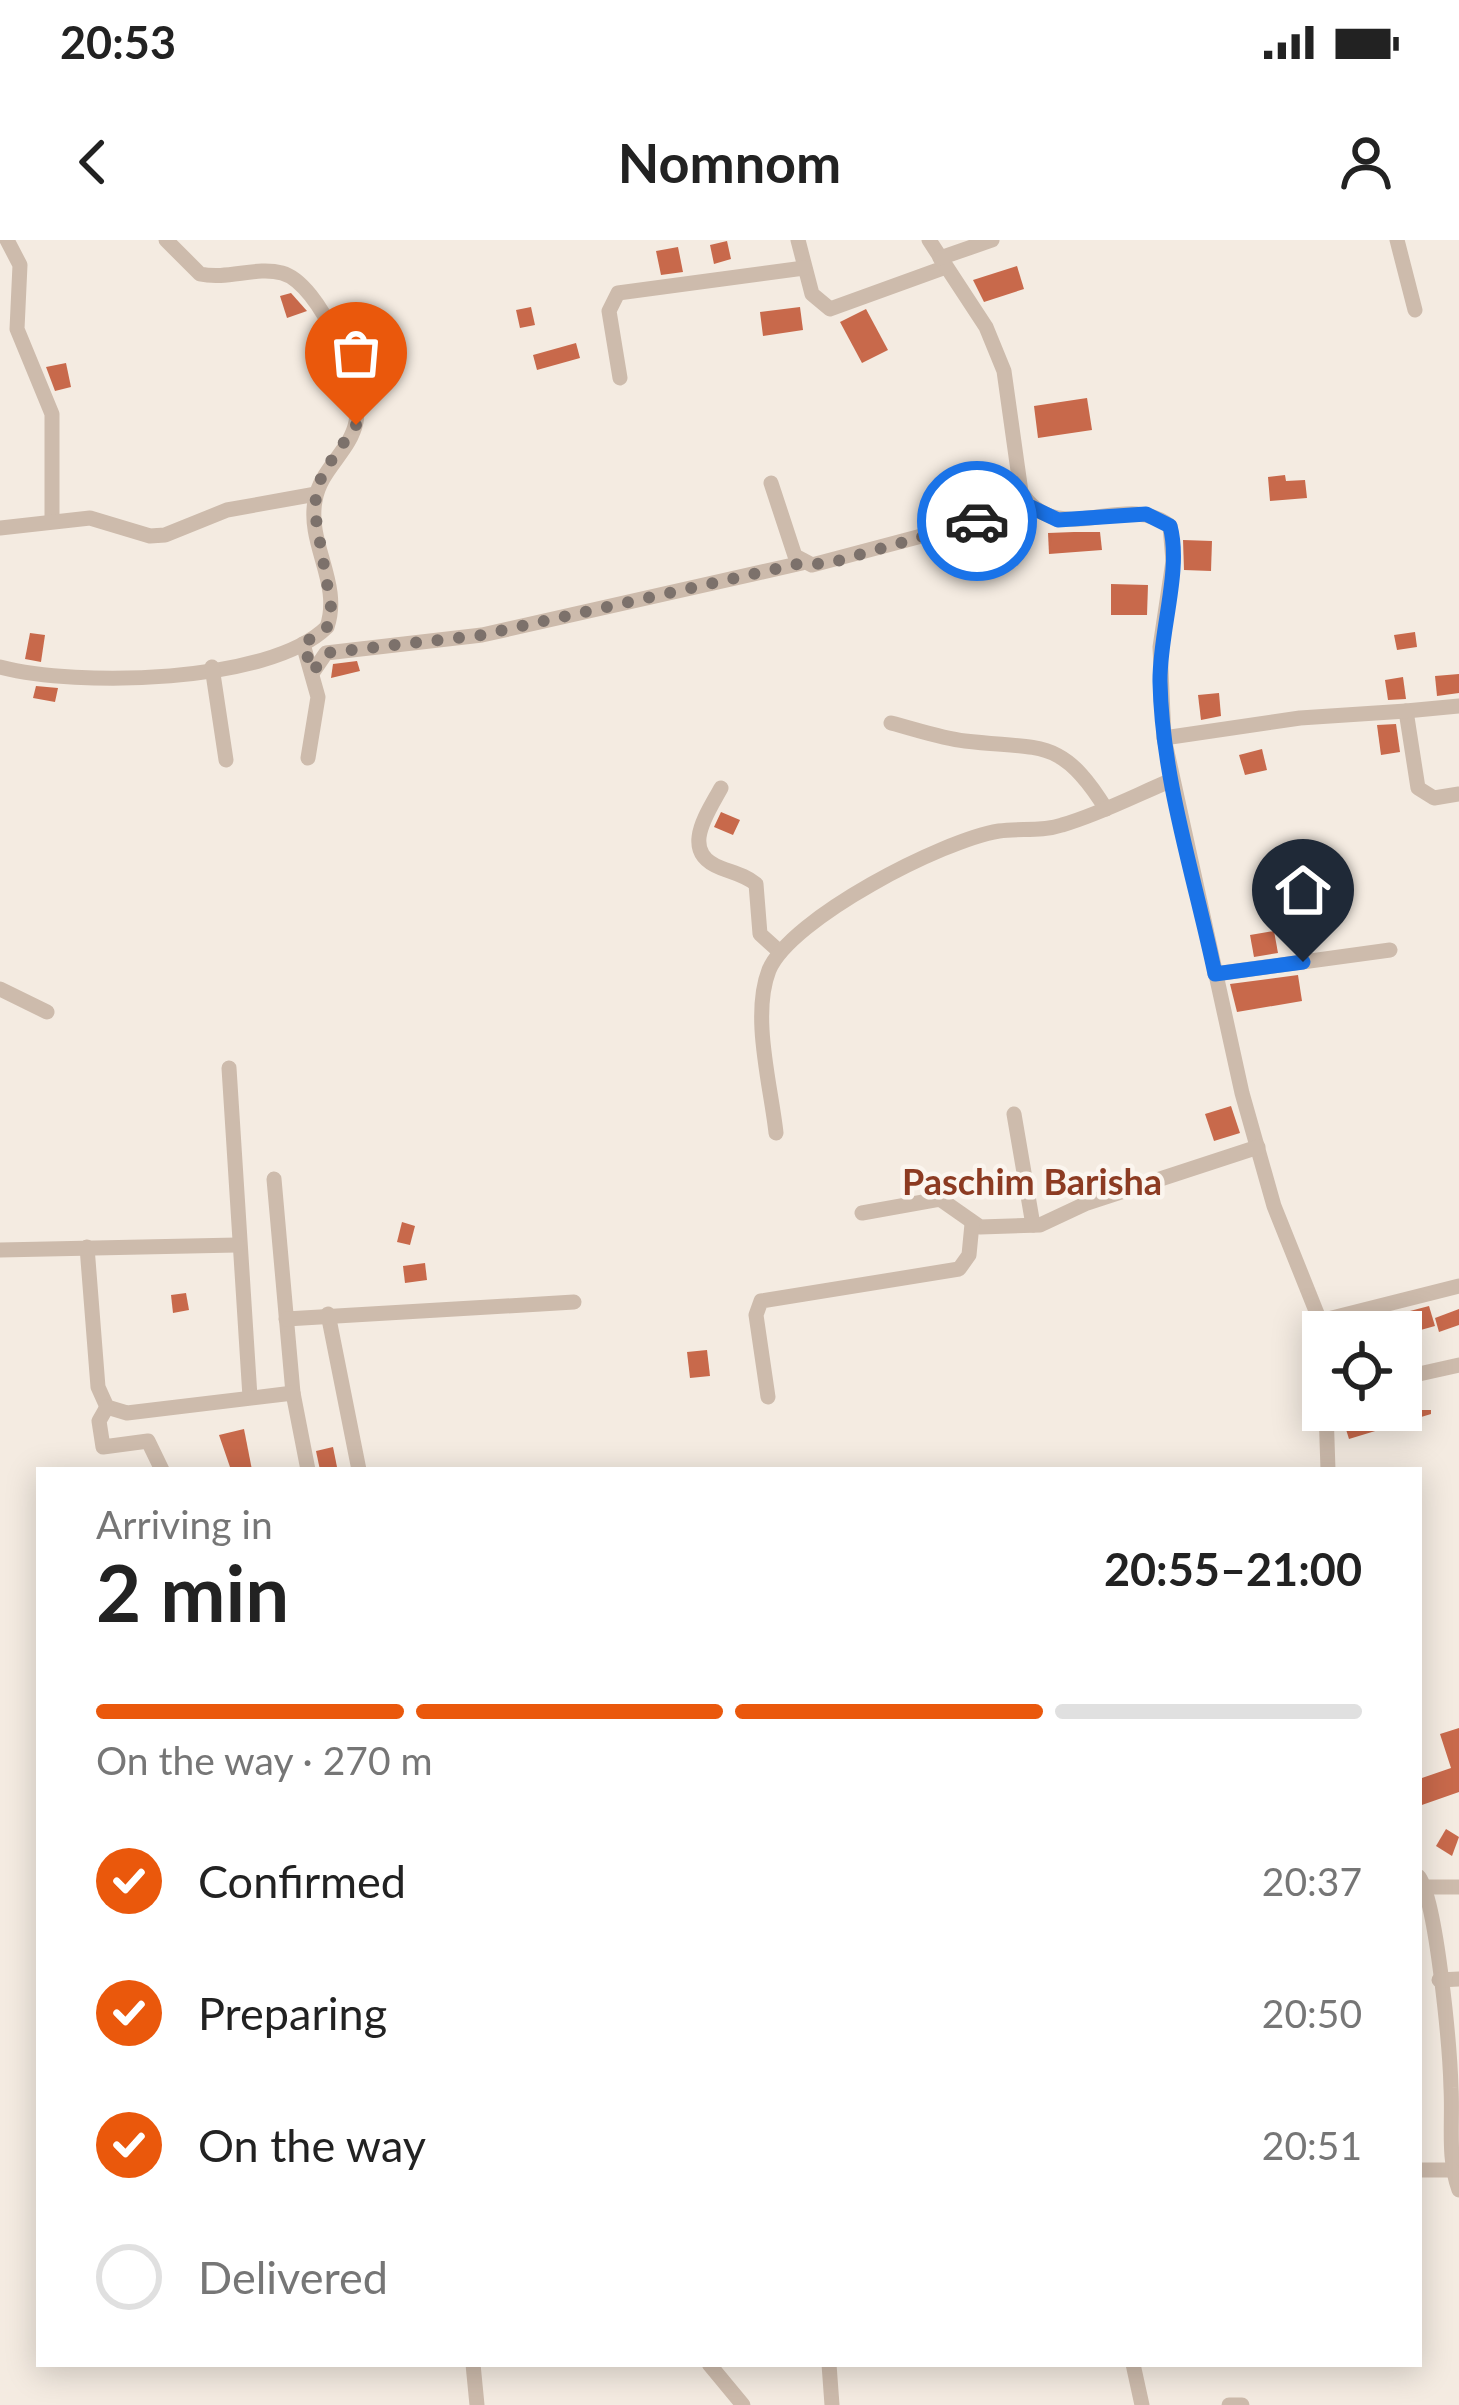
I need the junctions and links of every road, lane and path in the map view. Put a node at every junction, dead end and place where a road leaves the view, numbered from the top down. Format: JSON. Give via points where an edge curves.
{"nodes":[{"id":1,"x":7,"y":240,"type":"edge"},
{"id":2,"x":166,"y":240,"type":"edge"},
{"id":3,"x":798,"y":240,"type":"edge"},
{"id":4,"x":928,"y":240,"type":"edge"},
{"id":5,"x":992,"y":240,"type":"edge"},
{"id":6,"x":1397,"y":240,"type":"edge"},
{"id":7,"x":943,"y":263,"type":"junction"},
{"id":8,"x":803,"y":268,"type":"junction"},
{"id":9,"x":1415,"y":310,"type":"dead end"},
{"id":10,"x":620,"y":378,"type":"dead end"},
{"id":11,"x":771,"y":484,"type":"dead end"},
{"id":12,"x":316,"y":494,"type":"junction"},
{"id":13,"x":1031,"y":507,"type":"junction"},
{"id":14,"x":52,"y":521,"type":"junction"},
{"id":15,"x":0,"y":528,"type":"edge"},
{"id":16,"x":802,"y":563,"type":"junction"},
{"id":17,"x":303,"y":644,"type":"junction"},
{"id":18,"x":0,"y":667,"type":"edge"},
{"id":19,"x":212,"y":668,"type":"junction"},
{"id":20,"x":313,"y":672,"type":"junction"},
{"id":21,"x":1459,"y":706,"type":"edge"},
{"id":22,"x":1406,"y":711,"type":"junction"},
{"id":23,"x":892,"y":723,"type":"dead end"},
{"id":24,"x":1164,"y":738,"type":"junction"},
{"id":25,"x":308,"y":758,"type":"dead end"},
{"id":26,"x":226,"y":760,"type":"dead end"},
{"id":27,"x":1172,"y":780,"type":"junction"},
{"id":28,"x":721,"y":788,"type":"dead end"},
{"id":29,"x":1459,"y":794,"type":"edge"},
{"id":30,"x":1106,"y":809,"type":"junction"},
{"id":31,"x":1390,"y":950,"type":"dead end"},
{"id":32,"x":780,"y":952,"type":"junction"},
{"id":33,"x":1215,"y":974,"type":"junction"},
{"id":34,"x":0,"y":989,"type":"edge"},
{"id":35,"x":47,"y":1012,"type":"dead end"},
{"id":36,"x":229,"y":1068,"type":"dead end"},
{"id":37,"x":1014,"y":1114,"type":"dead end"},
{"id":38,"x":776,"y":1133,"type":"dead end"},
{"id":39,"x":1258,"y":1147,"type":"junction"},
{"id":40,"x":274,"y":1179,"type":"dead end"},
{"id":41,"x":862,"y":1213,"type":"dead end"},
{"id":42,"x":972,"y":1224,"type":"junction"},
{"id":43,"x":1033,"y":1225,"type":"junction"},
{"id":44,"x":237,"y":1246,"type":"junction"},
{"id":45,"x":87,"y":1247,"type":"junction"},
{"id":46,"x":0,"y":1250,"type":"edge"},
{"id":47,"x":1459,"y":1286,"type":"edge"},
{"id":48,"x":574,"y":1302,"type":"dead end"},
{"id":49,"x":1316,"y":1311,"type":"edge"},
{"id":50,"x":1360,"y":1311,"type":"edge"},
{"id":51,"x":328,"y":1314,"type":"junction"},
{"id":52,"x":286,"y":1319,"type":"junction"},
{"id":53,"x":1459,"y":1365,"type":"edge"},
{"id":54,"x":1422,"y":1373,"type":"edge"},
{"id":55,"x":293,"y":1393,"type":"junction"},
{"id":56,"x":250,"y":1397,"type":"junction"},
{"id":57,"x":768,"y":1397,"type":"dead end"},
{"id":58,"x":107,"y":1407,"type":"junction"},
{"id":59,"x":1327,"y":1431,"type":"edge"},
{"id":60,"x":160,"y":1467,"type":"edge"},
{"id":61,"x":307,"y":1467,"type":"edge"},
{"id":62,"x":358,"y":1467,"type":"edge"},
{"id":63,"x":1328,"y":1467,"type":"edge"},
{"id":64,"x":1422,"y":1882,"type":"edge"},
{"id":65,"x":1459,"y":1887,"type":"edge"},
{"id":66,"x":1424,"y":1910,"type":"edge"},
{"id":67,"x":1459,"y":1979,"type":"edge"},
{"id":68,"x":1438,"y":1980,"type":"junction"},
{"id":69,"x":1422,"y":2170,"type":"edge"},
{"id":70,"x":1452,"y":2170,"type":"junction"},
{"id":71,"x":1459,"y":2190,"type":"edge"},
{"id":72,"x":472,"y":2367,"type":"edge"},
{"id":73,"x":711,"y":2367,"type":"edge"},
{"id":74,"x":829,"y":2367,"type":"edge"},
{"id":75,"x":1134,"y":2367,"type":"edge"},
{"id":76,"x":477,"y":2405,"type":"edge"},
{"id":77,"x":742,"y":2405,"type":"edge"},
{"id":78,"x":832,"y":2405,"type":"edge"},
{"id":79,"x":1142,"y":2405,"type":"edge"},
{"id":80,"x":1229,"y":2405,"type":"edge"},
{"id":81,"x":1242,"y":2405,"type":"edge"}],
"edges":[{"from":1,"to":14,"type":"street","via":[[20,265],[17,329],[52,415]]},
{"from":2,"to":12,"type":"street","via":[[200,274],[280,272],[297,279],[327,316],[357,402],[356,425]]},
{"from":3,"to":8,"type":"street"},
{"from":4,"to":7,"type":"street"},
{"from":5,"to":7,"type":"street"},
{"from":6,"to":9,"type":"street"},
{"from":7,"to":8,"type":"street","via":[[830,309],[812,294]]},
{"from":7,"to":13,"type":"street","via":[[1004,370],[1021,492]]},
{"from":8,"to":10,"type":"street","via":[[618,293],[609,311]]},
{"from":11,"to":16,"type":"street"},
{"from":12,"to":14,"type":"street","via":[[227,510],[165,535],[110,520]]},
{"from":12,"to":17,"type":"street","via":[[332,613]]},
{"from":13,"to":16,"type":"street","via":[[845,560]]},
{"from":13,"to":24,"type":"street","via":[[1058,520],[1146,514],[1170,526],[1160,647]]},
{"from":14,"to":15,"type":"street"},
{"from":16,"to":20,"type":"street","via":[[482,635],[326,653]]},
{"from":17,"to":19,"type":"street"},
{"from":17,"to":20,"type":"street"},
{"from":18,"to":19,"type":"street","via":[[115,682]]},
{"from":19,"to":26,"type":"street"},
{"from":20,"to":25,"type":"street","via":[[319,697]]},
{"from":21,"to":22,"type":"street"},
{"from":22,"to":24,"type":"street"},
{"from":22,"to":29,"type":"street","via":[[1418,788],[1434,798]]},
{"from":23,"to":30,"type":"street","via":[[964,741],[1045,746],[1077,766]]},
{"from":24,"to":27,"type":"street"},
{"from":27,"to":30,"type":"street"},
{"from":27,"to":33,"type":"street"},
{"from":28,"to":32,"type":"street","via":[[697,832],[699,845],[711,864],[756,884],[757,925]]},
{"from":30,"to":32,"type":"street","via":[[1057,827],[985,835],[910,863]]},
{"from":31,"to":33,"type":"street"},
{"from":32,"to":38,"type":"street","via":[[764,1007]]},
{"from":33,"to":39,"type":"street"},
{"from":34,"to":35,"type":"street"},
{"from":36,"to":44,"type":"street"},
{"from":37,"to":43,"type":"street"},
{"from":39,"to":43,"type":"street"},
{"from":39,"to":49,"type":"street"},
{"from":40,"to":52,"type":"street"},
{"from":41,"to":42,"type":"street","via":[[940,1199]]},
{"from":42,"to":43,"type":"street"},
{"from":42,"to":57,"type":"street","via":[[965,1264],[949,1272],[761,1301],[756,1315]]},
{"from":44,"to":45,"type":"street"},
{"from":44,"to":56,"type":"street"},
{"from":45,"to":46,"type":"street"},
{"from":45,"to":58,"type":"street","via":[[98,1387]]},
{"from":47,"to":50,"type":"street"},
{"from":48,"to":51,"type":"street"},
{"from":51,"to":52,"type":"street"},
{"from":51,"to":62,"type":"street"},
{"from":52,"to":55,"type":"street"},
{"from":53,"to":54,"type":"street"},
{"from":55,"to":56,"type":"street"},
{"from":55,"to":61,"type":"street"},
{"from":56,"to":58,"type":"street","via":[[128,1413]]},
{"from":58,"to":60,"type":"street","via":[[98,1421],[103,1447],[148,1442]]},
{"from":59,"to":63,"type":"street"},
{"from":64,"to":65,"type":"street"},
{"from":64,"to":66,"type":"street"},
{"from":66,"to":68,"type":"street"},
{"from":67,"to":68,"type":"street"},
{"from":68,"to":70,"type":"street"},
{"from":69,"to":70,"type":"street"},
{"from":70,"to":71,"type":"street"},
{"from":72,"to":76,"type":"street"},
{"from":73,"to":77,"type":"street"},
{"from":74,"to":78,"type":"street"},
{"from":75,"to":79,"type":"street"},
{"from":80,"to":81,"type":"street"}]}
